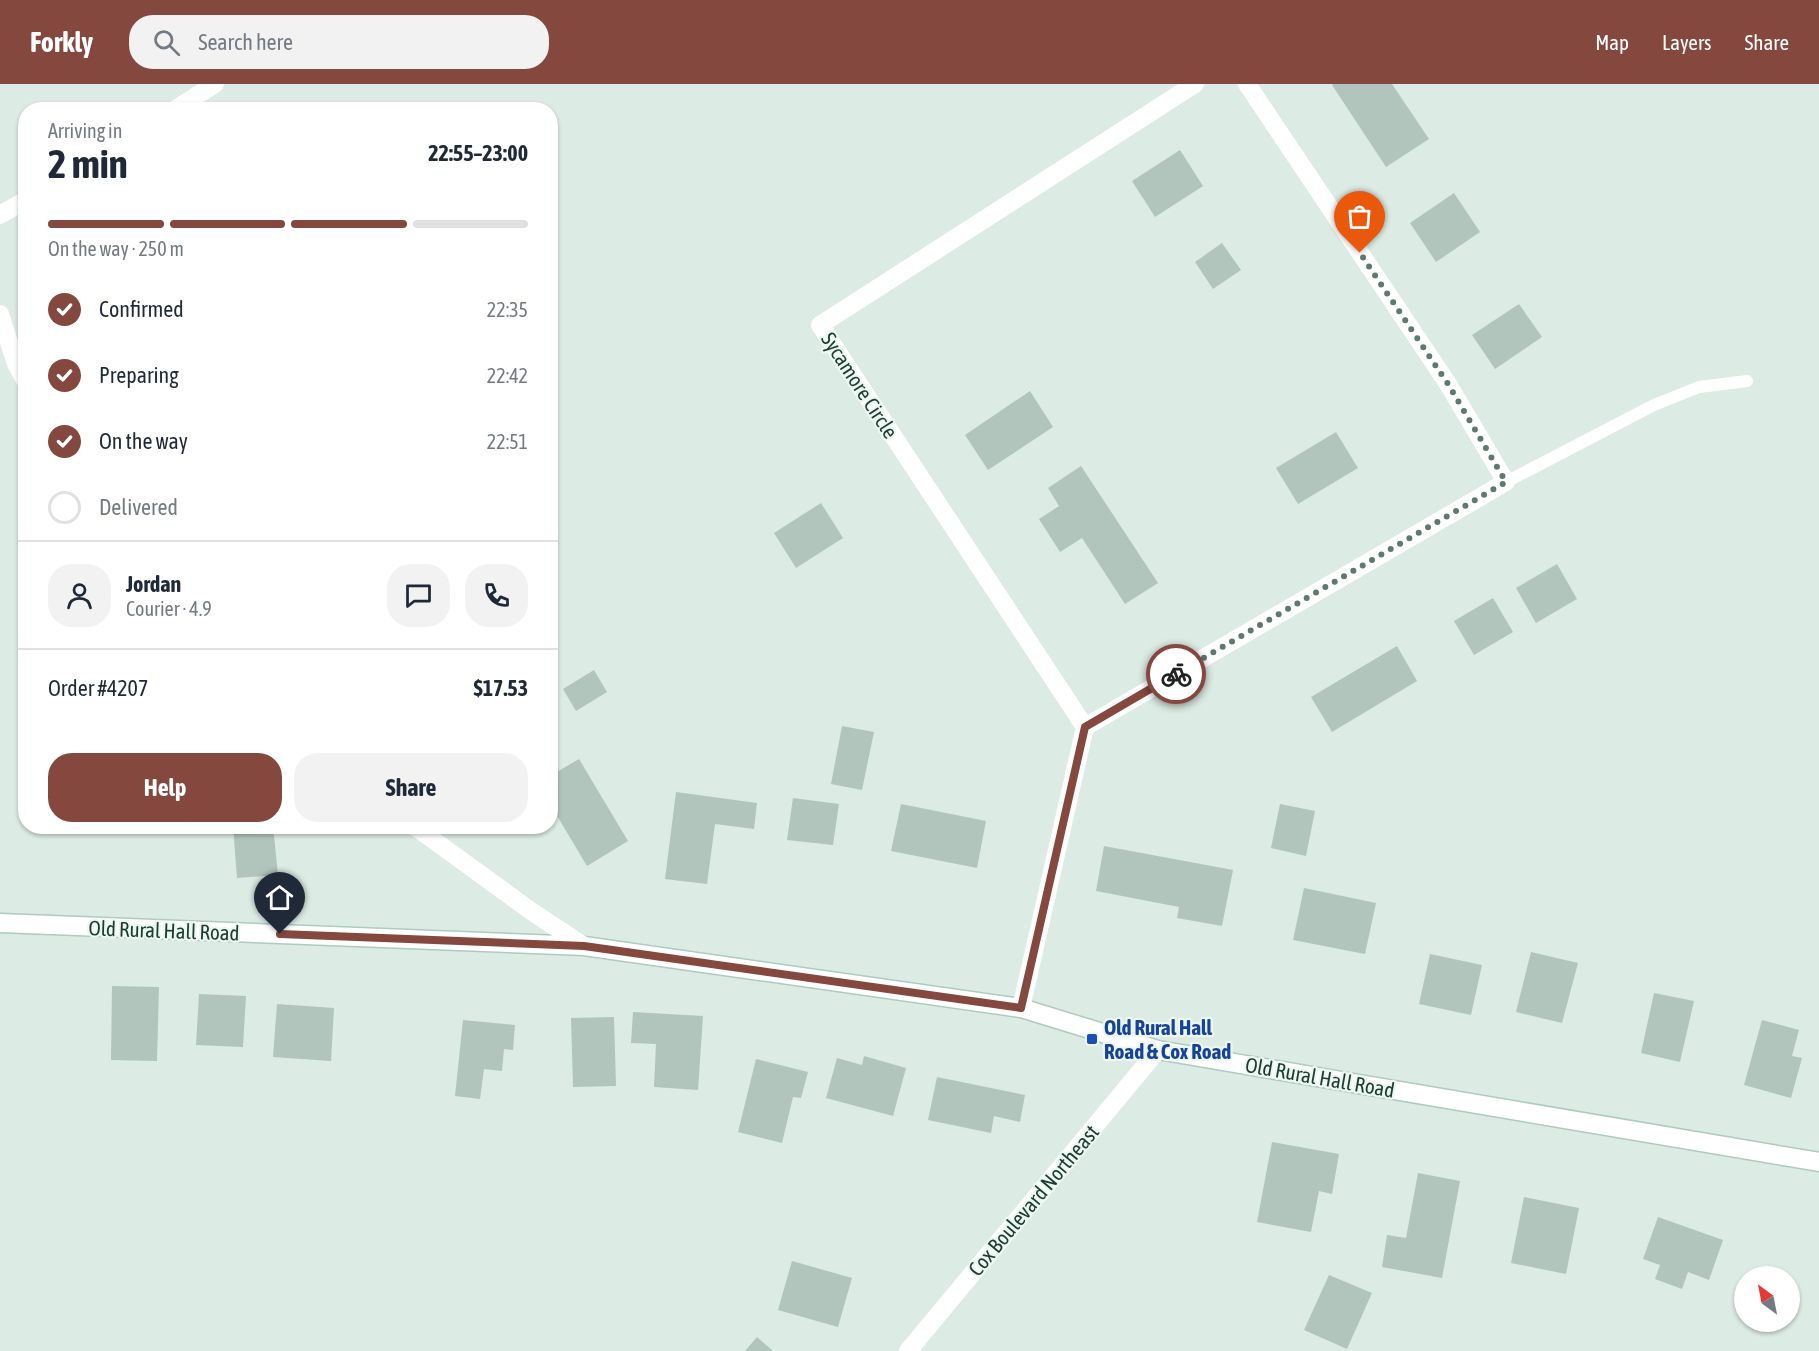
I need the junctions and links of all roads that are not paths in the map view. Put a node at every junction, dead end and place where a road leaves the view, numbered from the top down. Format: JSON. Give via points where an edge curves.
{"nodes":[{"id":1,"x":216,"y":84,"type":"edge"},
{"id":2,"x":1195,"y":84,"type":"edge"},
{"id":3,"x":1247,"y":84,"type":"edge"},
{"id":4,"x":187,"y":102,"type":"edge"},
{"id":5,"x":18,"y":205,"type":"edge"},
{"id":6,"x":0,"y":215,"type":"edge"},
{"id":7,"x":0,"y":314,"type":"edge"},
{"id":8,"x":18,"y":368,"type":"edge"},
{"id":9,"x":1746,"y":381,"type":"dead end"},
{"id":10,"x":1506,"y":482,"type":"junction"},
{"id":11,"x":1085,"y":727,"type":"junction"},
{"id":12,"x":425,"y":834,"type":"edge"},
{"id":13,"x":0,"y":923,"type":"edge"},
{"id":14,"x":584,"y":946,"type":"junction"},
{"id":15,"x":1021,"y":1008,"type":"junction"},
{"id":16,"x":1158,"y":1050,"type":"junction"},
{"id":17,"x":1819,"y":1162,"type":"edge"},
{"id":18,"x":908,"y":1351,"type":"edge"}],
"edges":[{"from":1,"to":4,"type":"street"},
{"from":2,"to":11,"type":"street","name":"Sycamore Circle","via":[[820,325]]},
{"from":3,"to":10,"type":"street","via":[[1448,384]]},
{"from":5,"to":6,"type":"street"},
{"from":7,"to":8,"type":"street"},
{"from":9,"to":10,"type":"lane","via":[[1699,387],[1654,405]]},
{"from":10,"to":11,"type":"street"},
{"from":11,"to":15,"type":"street"},
{"from":12,"to":14,"type":"street"},
{"from":13,"to":14,"type":"street","name":"Old Rural Hall Road"},
{"from":14,"to":15,"type":"street","name":"Old Rural Hall Road"},
{"from":15,"to":16,"type":"street","name":"Old Rural Hall Road"},
{"from":16,"to":17,"type":"street","name":"Old Rural Hall Road"},
{"from":16,"to":18,"type":"street","name":"Cox Boulevard Northeast"}]}
